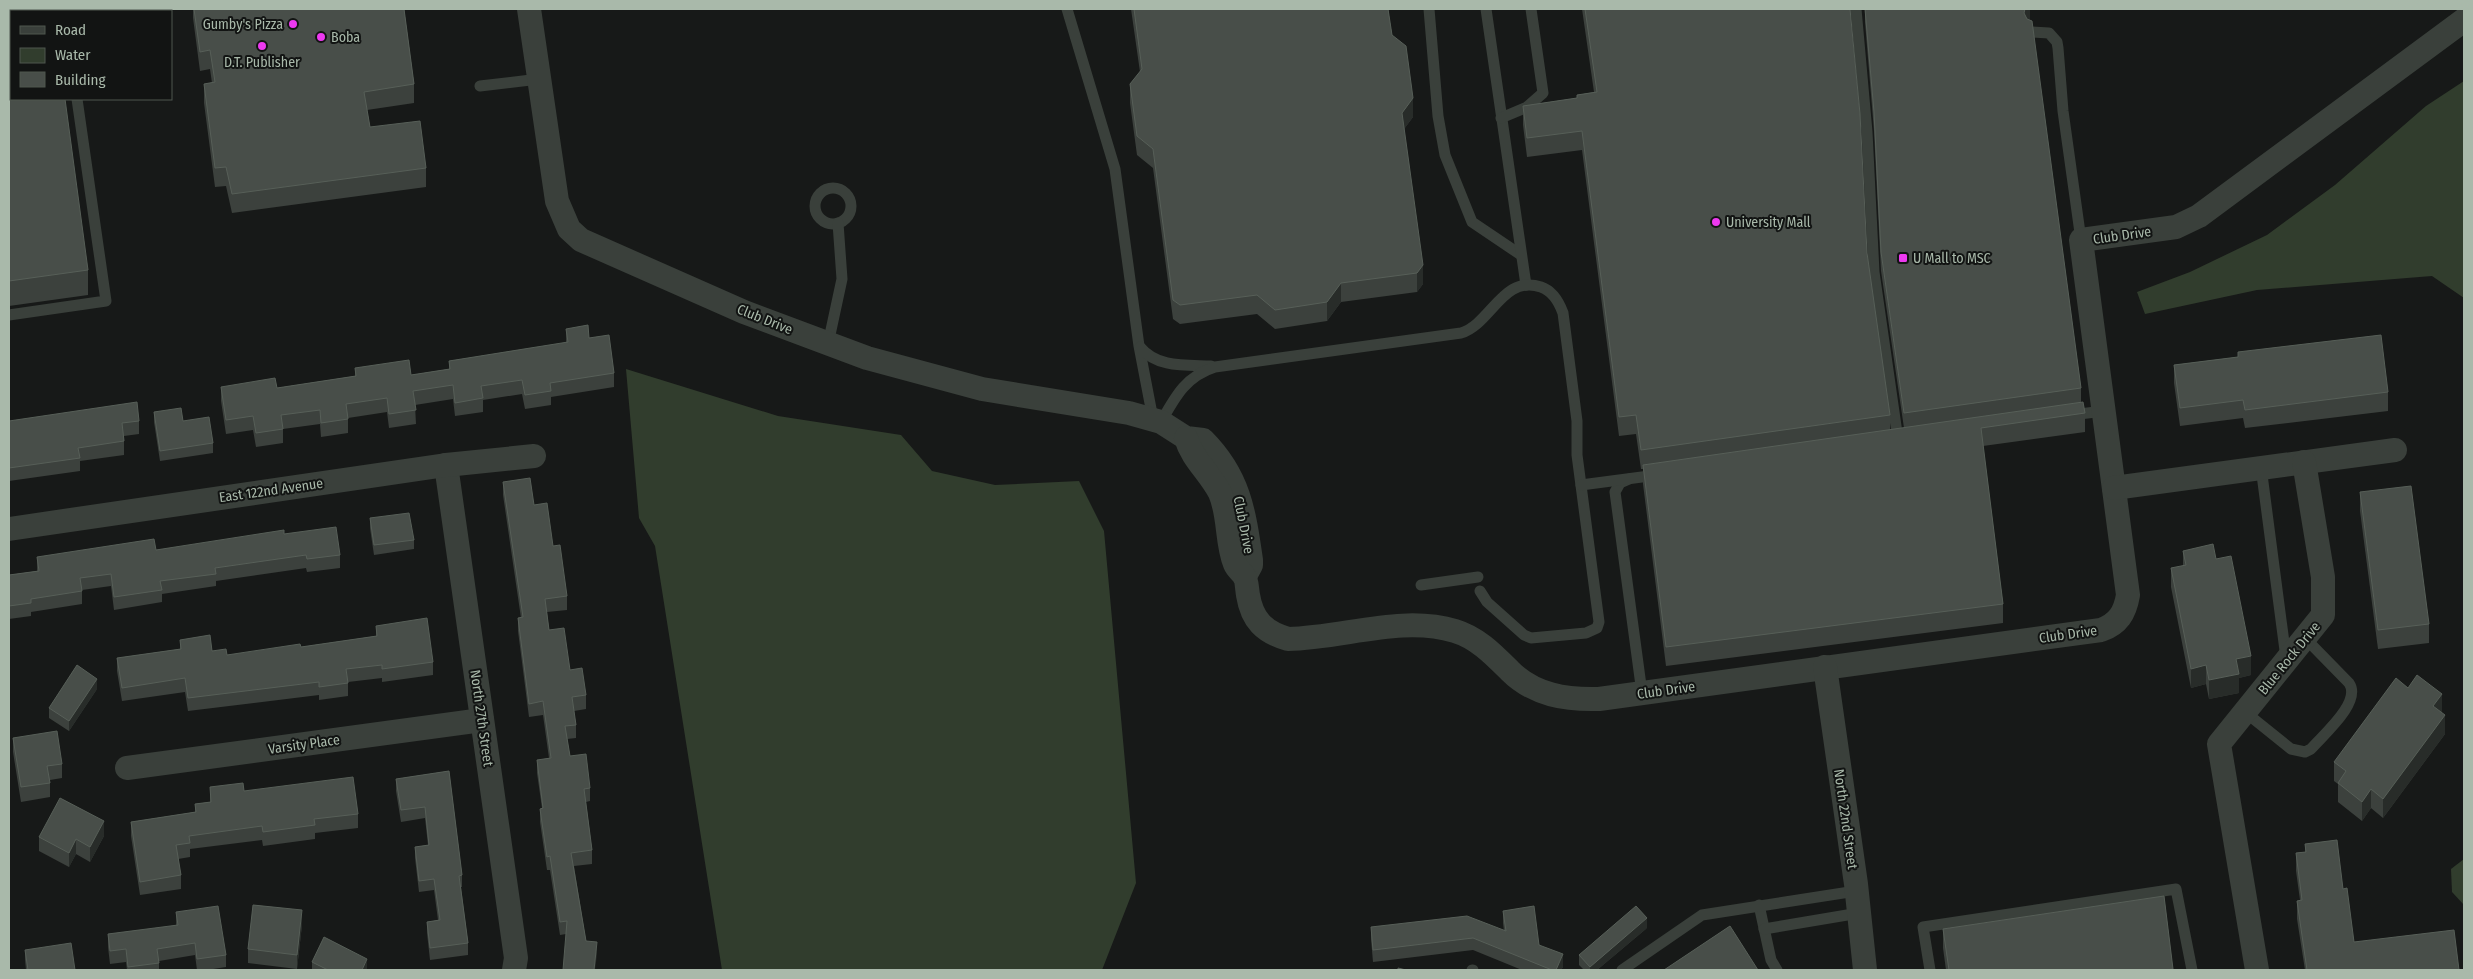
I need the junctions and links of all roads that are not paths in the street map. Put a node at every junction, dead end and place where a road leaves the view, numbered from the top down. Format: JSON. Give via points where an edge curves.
{"nodes":[{"id":1,"x":529,"y":9,"type":"edge"},
{"id":2,"x":1067,"y":9,"type":"edge"},
{"id":3,"x":1429,"y":9,"type":"edge"},
{"id":4,"x":1486,"y":9,"type":"edge"},
{"id":5,"x":1531,"y":9,"type":"edge"},
{"id":6,"x":1860,"y":13,"type":"edge"},
{"id":7,"x":2464,"y":20,"type":"edge"},
{"id":8,"x":2031,"y":32,"type":"edge"},
{"id":9,"x":539,"y":79,"type":"junction"},
{"id":10,"x":480,"y":86,"type":"dead end"},
{"id":11,"x":77,"y":100,"type":"edge"},
{"id":12,"x":1501,"y":118,"type":"junction"},
{"id":13,"x":838,"y":223,"type":"dead end"},
{"id":14,"x":2081,"y":240,"type":"junction"},
{"id":15,"x":1521,"y":255,"type":"junction"},
{"id":16,"x":1526,"y":285,"type":"junction"},
{"id":17,"x":9,"y":314,"type":"edge"},
{"id":18,"x":828,"y":344,"type":"junction"},
{"id":19,"x":1139,"y":346,"type":"junction"},
{"id":20,"x":1215,"y":366,"type":"junction"},
{"id":21,"x":2104,"y":411,"type":"junction"},
{"id":22,"x":2055,"y":418,"type":"edge"},
{"id":23,"x":1157,"y":421,"type":"junction"},
{"id":24,"x":1897,"y":440,"type":"edge"},
{"id":25,"x":2395,"y":450,"type":"dead end"},
{"id":26,"x":534,"y":456,"type":"dead end"},
{"id":27,"x":2304,"y":462,"type":"junction"},
{"id":28,"x":446,"y":465,"type":"junction"},
{"id":29,"x":2261,"y":467,"type":"junction"},
{"id":30,"x":1641,"y":473,"type":"edge"},
{"id":31,"x":1670,"y":473,"type":"edge"},
{"id":32,"x":1581,"y":485,"type":"junction"},
{"id":33,"x":2114,"y":488,"type":"junction"},
{"id":34,"x":9,"y":529,"type":"edge"},
{"id":35,"x":1478,"y":577,"type":"dead end"},
{"id":36,"x":1421,"y":585,"type":"dead end"},
{"id":37,"x":1480,"y":591,"type":"dead end"},
{"id":38,"x":2305,"y":638,"type":"junction"},
{"id":39,"x":2286,"y":660,"type":"junction"},
{"id":40,"x":1825,"y":667,"type":"junction"},
{"id":41,"x":1642,"y":693,"type":"junction"},
{"id":42,"x":2244,"y":712,"type":"junction"},
{"id":43,"x":482,"y":720,"type":"junction"},
{"id":44,"x":127,"y":768,"type":"dead end"},
{"id":45,"x":1858,"y":902,"type":"junction"},
{"id":46,"x":1760,"y":905,"type":"junction"},
{"id":47,"x":1764,"y":929,"type":"junction"},
{"id":48,"x":514,"y":970,"type":"edge"},
{"id":49,"x":1622,"y":970,"type":"edge"},
{"id":50,"x":1777,"y":970,"type":"edge"},
{"id":51,"x":1865,"y":970,"type":"edge"},
{"id":52,"x":1930,"y":970,"type":"edge"},
{"id":53,"x":2192,"y":970,"type":"edge"},
{"id":54,"x":2257,"y":970,"type":"edge"}],
"edges":[{"from":1,"to":9,"type":"street","name":"Club Drive"},
{"from":2,"to":19,"type":"lane","via":[[1115,169]]},
{"from":3,"to":15,"type":"lane","via":[[1438,116],[1446,155],[1472,222]]},
{"from":4,"to":12,"type":"lane"},
{"from":5,"to":12,"type":"lane","via":[[1543,93],[1527,107]]},
{"from":6,"to":24,"type":"lane","via":[[1874,272]]},
{"from":7,"to":14,"type":"street","name":"Club Drive","via":[[2199,216],[2164,229]]},
{"from":8,"to":14,"type":"lane","via":[[2048,33],[2057,42]]},
{"from":9,"to":10,"type":"lane"},
{"from":9,"to":18,"type":"street","name":"Club Drive","via":[[556,201],[569,228],[581,240],[744,312]]},
{"from":11,"to":17,"type":"lane","via":[[106,301]]},
{"from":12,"to":15,"type":"lane"},
{"from":13,"to":18,"type":"lane","via":[[842,279]]},
{"from":14,"to":21,"type":"street","name":"Club Drive"},
{"from":15,"to":16,"type":"lane"},
{"from":16,"to":20,"type":"lane","via":[[1508,292],[1476,325],[1460,333]]},
{"from":16,"to":32,"type":"lane","via":[[1544,288],[1551,293],[1563,313],[1576,405]]},
{"from":18,"to":23,"type":"street","name":"Club Drive","via":[[982,390],[1130,412]]},
{"from":19,"to":20,"type":"lane","via":[[1149,358],[1170,364]]},
{"from":19,"to":23,"type":"lane"},
{"from":20,"to":23,"type":"lane","via":[[1197,374],[1184,385]]},
{"from":21,"to":22,"type":"lane"},
{"from":21,"to":33,"type":"street","name":"Club Drive"},
{"from":23,"to":41,"type":"street","name":"Club Drive","via":[[1186,438],[1203,440],[1220,458],[1234,482],[1243,508],[1251,560],[1245,576],[1255,619],[1275,635],[1299,639],[1406,626],[1441,627],[1474,639],[1527,684],[1545,693],[1580,699]]},
{"from":25,"to":27,"type":"street"},
{"from":26,"to":28,"type":"street","name":"East 122nd Avenue"},
{"from":27,"to":29,"type":"street"},
{"from":27,"to":38,"type":"street","name":"Blue Rock Drive","via":[[2323,576],[2323,615]]},
{"from":28,"to":34,"type":"street","name":"East 122nd Avenue"},
{"from":28,"to":43,"type":"street","name":"North 27th Street"},
{"from":29,"to":33,"type":"street"},
{"from":29,"to":39,"type":"lane"},
{"from":30,"to":41,"type":"lane","via":[[1620,483],[1614,492]]},
{"from":31,"to":32,"type":"lane"},
{"from":32,"to":37,"type":"lane","via":[[1599,616],[1597,628],[1586,633],[1531,638],[1487,602]]},
{"from":33,"to":40,"type":"street","name":"Club Drive","via":[[2128,596],[2123,614],[2109,627]]},
{"from":35,"to":36,"type":"lane"},
{"from":38,"to":39,"type":"street","name":"Blue Rock Drive"},
{"from":38,"to":42,"type":"lane","via":[[2353,689],[2349,705],[2305,752],[2291,749]]},
{"from":39,"to":42,"type":"street","name":"Blue Rock Drive"},
{"from":40,"to":41,"type":"street","name":"Club Drive"},
{"from":40,"to":45,"type":"street","name":"North 22nd Street"},
{"from":42,"to":54,"type":"street","name":"Blue Rock Drive","via":[[2218,744]]},
{"from":43,"to":44,"type":"street","name":"Varsity Place"},
{"from":43,"to":48,"type":"street","name":"North 27th Street","via":[[516,958]]},
{"from":45,"to":46,"type":"lane"},
{"from":45,"to":47,"type":"lane"},
{"from":45,"to":51,"type":"street","name":"North 22nd Street"},
{"from":46,"to":47,"type":"lane"},
{"from":46,"to":49,"type":"lane","via":[[1702,915]]},
{"from":47,"to":50,"type":"lane","via":[[1771,960]]},
{"from":52,"to":53,"type":"lane","via":[[1923,927],[2176,889]]}]}
